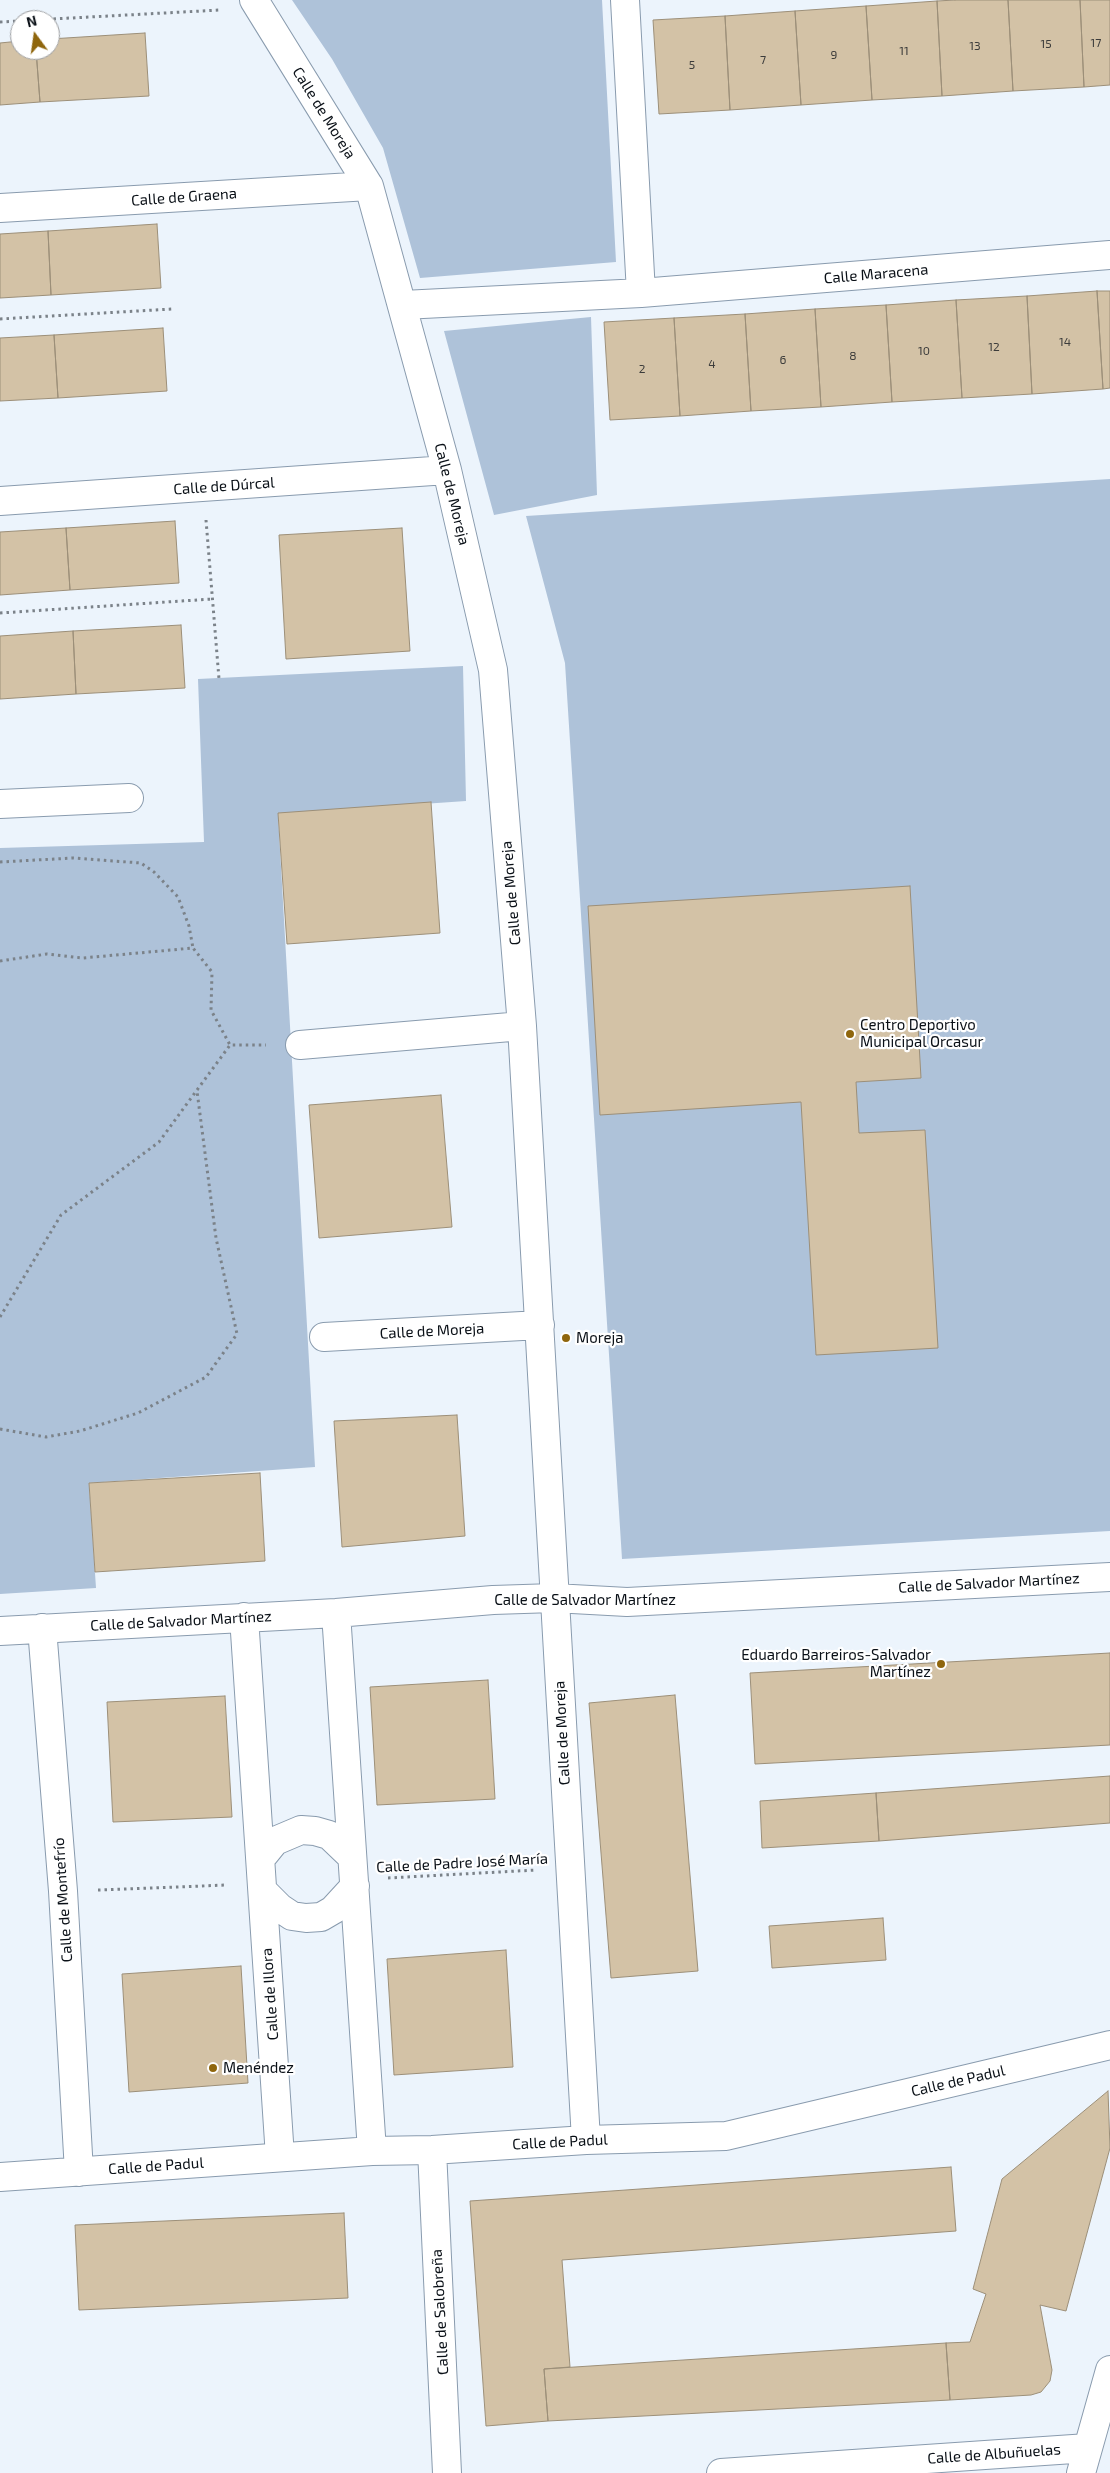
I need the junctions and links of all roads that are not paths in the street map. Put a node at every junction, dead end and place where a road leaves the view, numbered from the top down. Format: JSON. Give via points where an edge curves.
{"nodes":[{"id":1,"x":625,"y":0,"type":"edge"},
{"id":2,"x":257,"y":4,"type":"edge"},
{"id":3,"x":369,"y":186,"type":"junction"},
{"id":4,"x":0,"y":208,"type":"edge"},
{"id":5,"x":1110,"y":255,"type":"edge"},
{"id":6,"x":642,"y":293,"type":"junction"},
{"id":7,"x":403,"y":305,"type":"junction"},
{"id":8,"x":447,"y":470,"type":"junction"},
{"id":9,"x":0,"y":501,"type":"edge"},
{"id":10,"x":129,"y":798,"type":"dead end"},
{"id":11,"x":0,"y":804,"type":"edge"},
{"id":12,"x":522,"y":1026,"type":"junction"},
{"id":13,"x":300,"y":1045,"type":"road end"},
{"id":14,"x":540,"y":1326,"type":"junction"},
{"id":15,"x":324,"y":1337,"type":"dead end"},
{"id":16,"x":1110,"y":1577,"type":"edge"},
{"id":17,"x":554,"y":1598,"type":"junction"},
{"id":18,"x":336,"y":1614,"type":"junction"},
{"id":19,"x":244,"y":1617,"type":"junction"},
{"id":20,"x":42,"y":1628,"type":"junction"},
{"id":21,"x":0,"y":1631,"type":"edge"},
{"id":22,"x":262,"y":1857,"type":"junction"},
{"id":23,"x":354,"y":1874,"type":"junction"},
{"id":24,"x":263,"y":1887,"type":"junction"},
{"id":25,"x":1110,"y":2045,"type":"edge"},
{"id":26,"x":586,"y":2140,"type":"junction"},
{"id":27,"x":432,"y":2150,"type":"junction"},
{"id":28,"x":372,"y":2151,"type":"junction"},
{"id":29,"x":280,"y":2157,"type":"junction"},
{"id":30,"x":79,"y":2172,"type":"junction"},
{"id":31,"x":0,"y":2177,"type":"edge"},
{"id":32,"x":1110,"y":2370,"type":"edge"},
{"id":33,"x":1084,"y":2460,"type":"edge"},
{"id":34,"x":447,"y":2473,"type":"edge"},
{"id":35,"x":721,"y":2473,"type":"edge"}],
"edges":[{"from":1,"to":6,"type":"street"},
{"from":2,"to":3,"type":"street","name":"Calle de Moreja"},
{"from":3,"to":4,"type":"street","name":"Calle de Graena"},
{"from":3,"to":7,"type":"street","name":"Calle de Moreja"},
{"from":5,"to":6,"type":"street","name":"Calle Maracena"},
{"from":6,"to":7,"type":"street","name":"Calle Maracena"},
{"from":7,"to":8,"type":"street","name":"Calle de Moreja"},
{"from":8,"to":9,"type":"street","name":"Calle de Dúrcal"},
{"from":8,"to":12,"type":"street","name":"Calle de Moreja","via":[[493,670]]},
{"from":10,"to":11,"type":"street"},
{"from":12,"to":13,"type":"street"},
{"from":12,"to":14,"type":"street","name":"Calle de Moreja"},
{"from":14,"to":15,"type":"street","name":"Calle de Moreja"},
{"from":14,"to":17,"type":"street","name":"Calle de Moreja"},
{"from":16,"to":17,"type":"street","name":"Calle de Salvador Martínez","via":[[627,1602]]},
{"from":17,"to":18,"type":"street","name":"Calle de Salvador Martínez"},
{"from":17,"to":26,"type":"street","name":"Calle de Moreja"},
{"from":18,"to":19,"type":"street","name":"Calle de Salvador Martínez"},
{"from":18,"to":23,"type":"street"},
{"from":19,"to":20,"type":"street","name":"Calle de Salvador Martínez"},
{"from":19,"to":22,"type":"street","name":"Calle de Illora"},
{"from":20,"to":21,"type":"street","name":"Calle de Salvador Martínez"},
{"from":20,"to":30,"type":"street","name":"Calle de Montefrío","via":[[63,1891]]},
{"from":22,"to":23,"type":"street","via":[[275,1841],[301,1830],[315,1831],[329,1835]]},
{"from":22,"to":24,"type":"street","name":"Calle de Illora"},
{"from":23,"to":24,"type":"street","via":[[333,1910],[321,1917],[292,1916],[280,1908]]},
{"from":23,"to":28,"type":"street"},
{"from":24,"to":29,"type":"street","name":"Calle de Illora"},
{"from":25,"to":26,"type":"street","name":"Calle de Padul","via":[[726,2136]]},
{"from":26,"to":27,"type":"street","name":"Calle de Padul"},
{"from":27,"to":28,"type":"street","name":"Calle de Padul"},
{"from":27,"to":34,"type":"street","name":"Calle de Salobreña"},
{"from":28,"to":29,"type":"street","name":"Calle de Padul"},
{"from":29,"to":30,"type":"street","name":"Calle de Padul"},
{"from":30,"to":31,"type":"street","name":"Calle de Padul"},
{"from":32,"to":33,"type":"street"},
{"from":33,"to":35,"type":"street","name":"Calle de Albuñuelas"}]}
